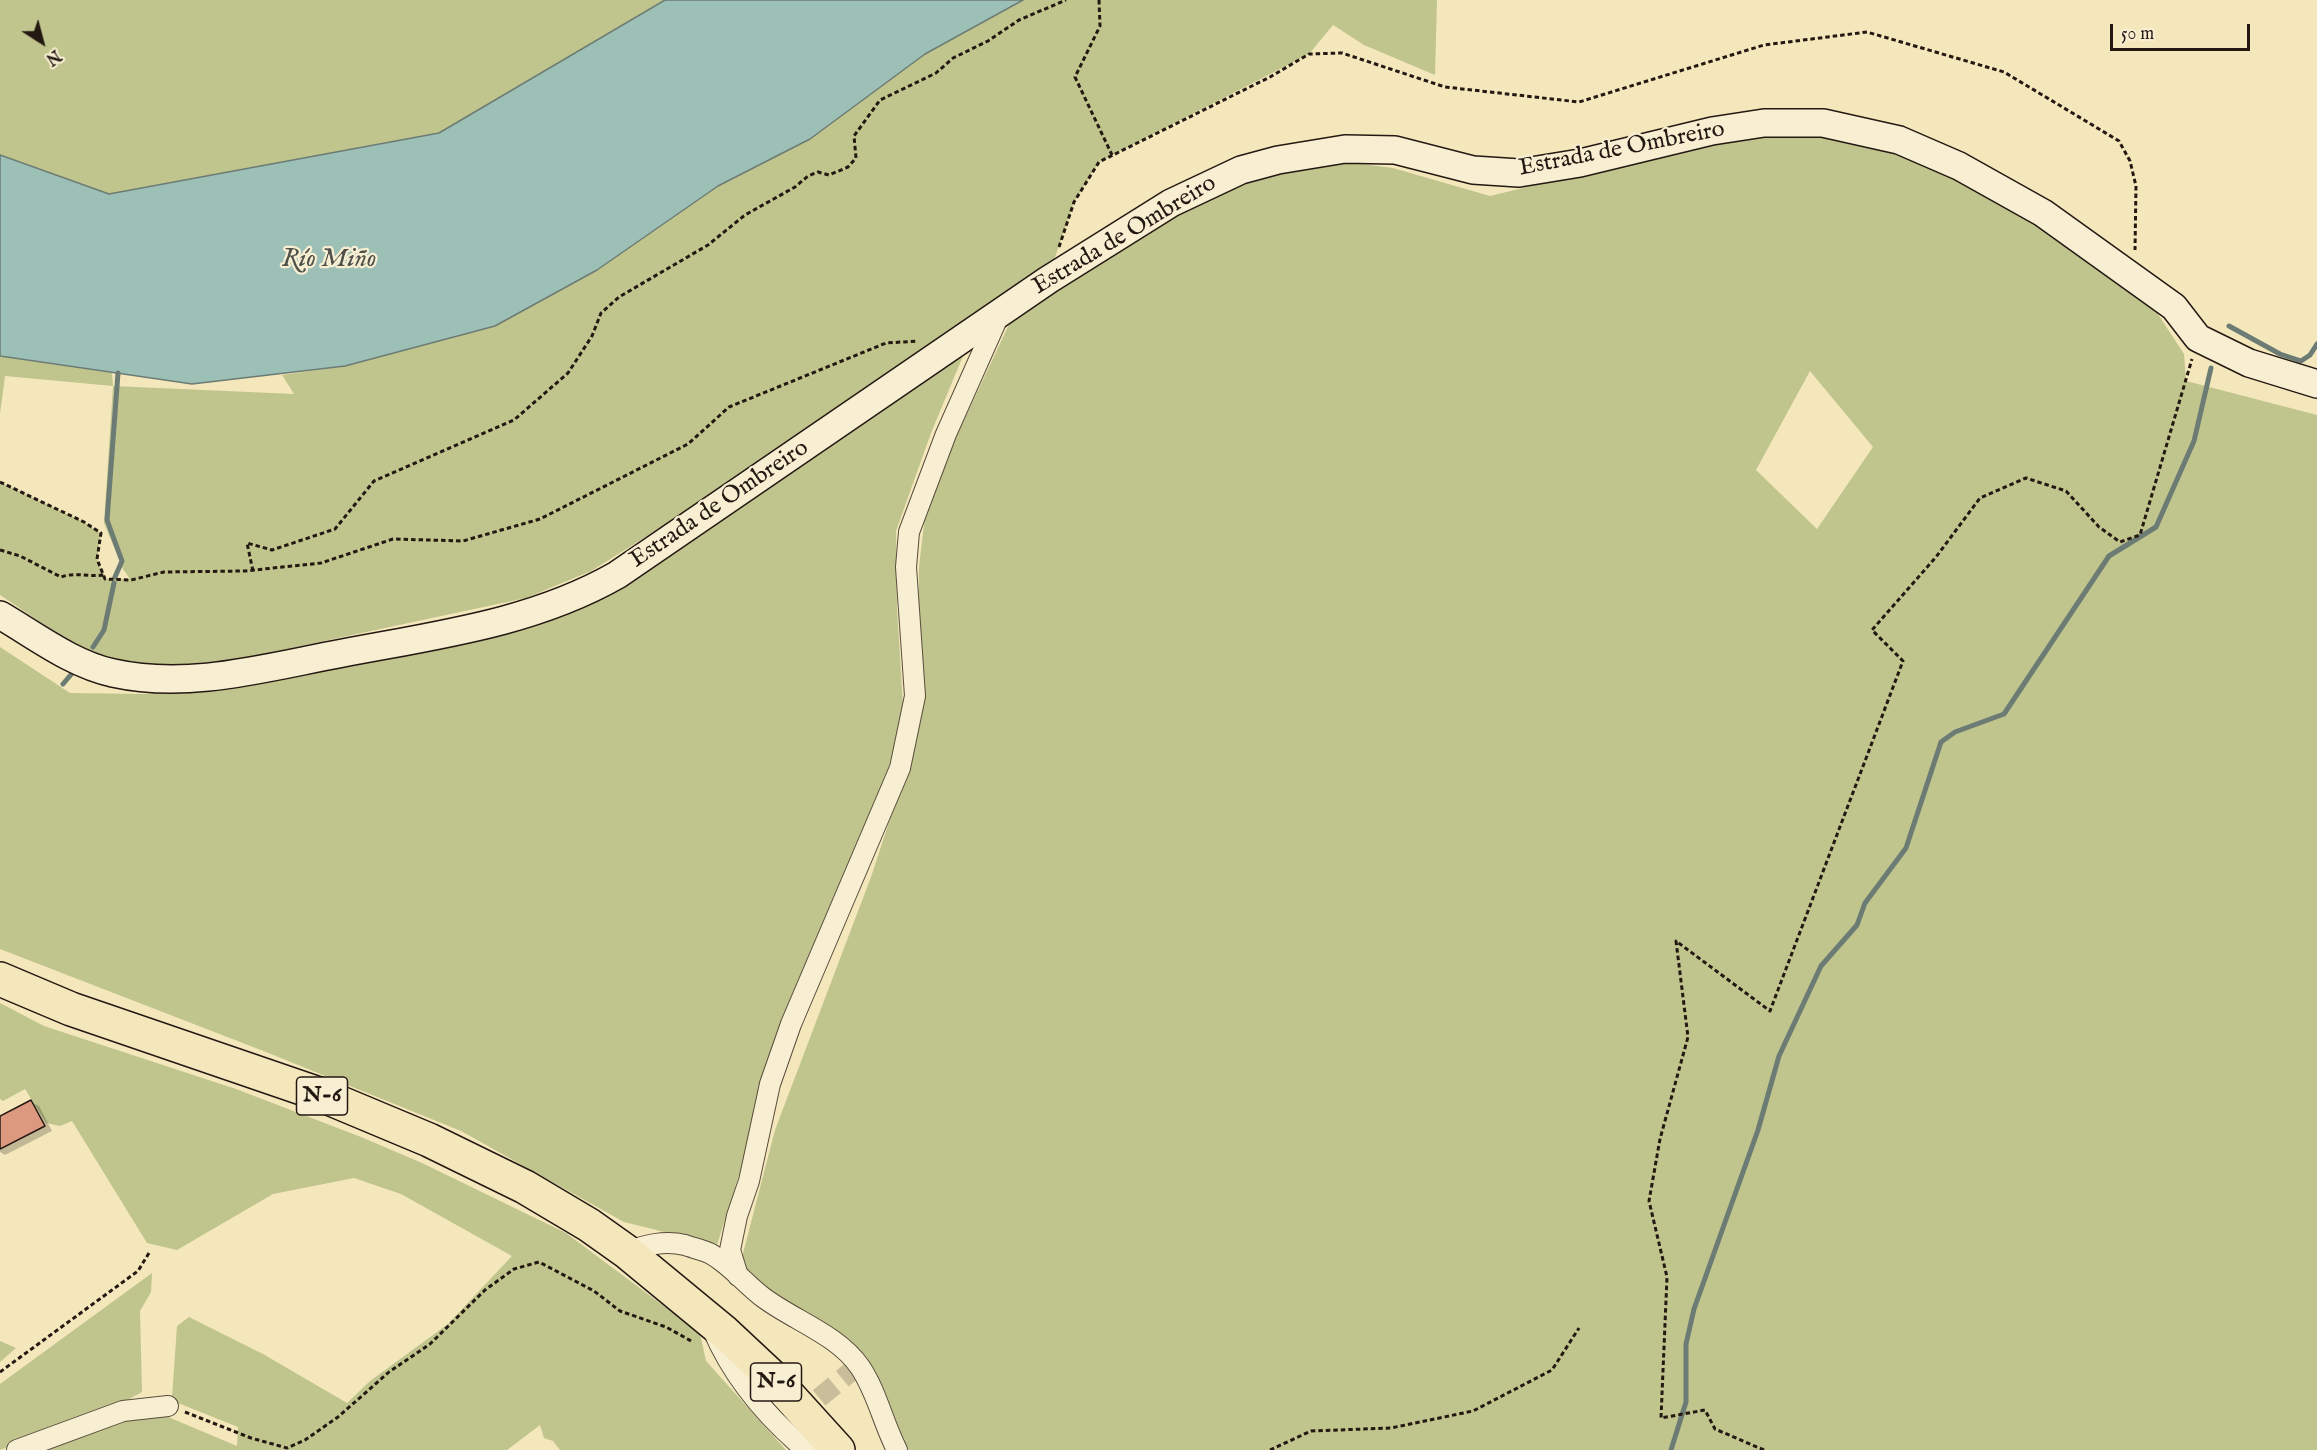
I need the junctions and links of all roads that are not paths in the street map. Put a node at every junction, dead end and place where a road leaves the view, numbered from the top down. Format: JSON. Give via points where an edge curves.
{"nodes":[{"id":1,"x":999,"y":315,"type":"junction"},
{"id":2,"x":2317,"y":384,"type":"edge"},
{"id":3,"x":0,"y":615,"type":"edge"},
{"id":4,"x":0,"y":979,"type":"edge"},
{"id":5,"x":627,"y":1252,"type":"junction"},
{"id":6,"x":738,"y":1276,"type":"junction"},
{"id":7,"x":709,"y":1320,"type":"junction"},
{"id":8,"x":168,"y":1406,"type":"road end"},
{"id":9,"x":17,"y":1450,"type":"edge"},
{"id":10,"x":806,"y":1450,"type":"edge"},
{"id":11,"x":838,"y":1450,"type":"edge"},
{"id":12,"x":897,"y":1450,"type":"edge"}],
"edges":[{"from":1,"to":2,"type":"street","name":"Estrada de Ombreiro","via":[[1171,204],[1231,175],[1278,159],[1369,148],[1421,154],[1473,170],[1519,173],[1580,163],[1712,131],[1764,123],[1823,123],[1899,140],[1959,166],[2043,213],[2128,272],[2174,307],[2198,338],[2249,363]]},
{"from":1,"to":3,"type":"street","name":"Estrada de Ombreiro","via":[[617,574],[569,600],[536,612],[272,666],[202,679],[165,681],[95,668]]},
{"from":1,"to":6,"type":"street","via":[[946,434],[909,532],[906,567],[915,696],[900,768],[791,1024],[770,1084],[730,1251]]},
{"from":4,"to":5,"type":"highway","number":"N-6","via":[[71,1009],[319,1094],[429,1140],[525,1187]]},
{"from":5,"to":6,"type":"street","via":[[656,1242],[682,1245],[711,1254]]},
{"from":5,"to":7,"type":"highway","number":"N-6"},
{"from":6,"to":12,"type":"street","via":[[798,1322],[838,1343],[859,1365]]},
{"from":7,"to":10,"type":"street","via":[[723,1353],[769,1416]]},
{"from":7,"to":11,"type":"highway","number":"N-6","via":[[770,1375]]},
{"from":8,"to":9,"type":"street","via":[[123,1411]]}]}
